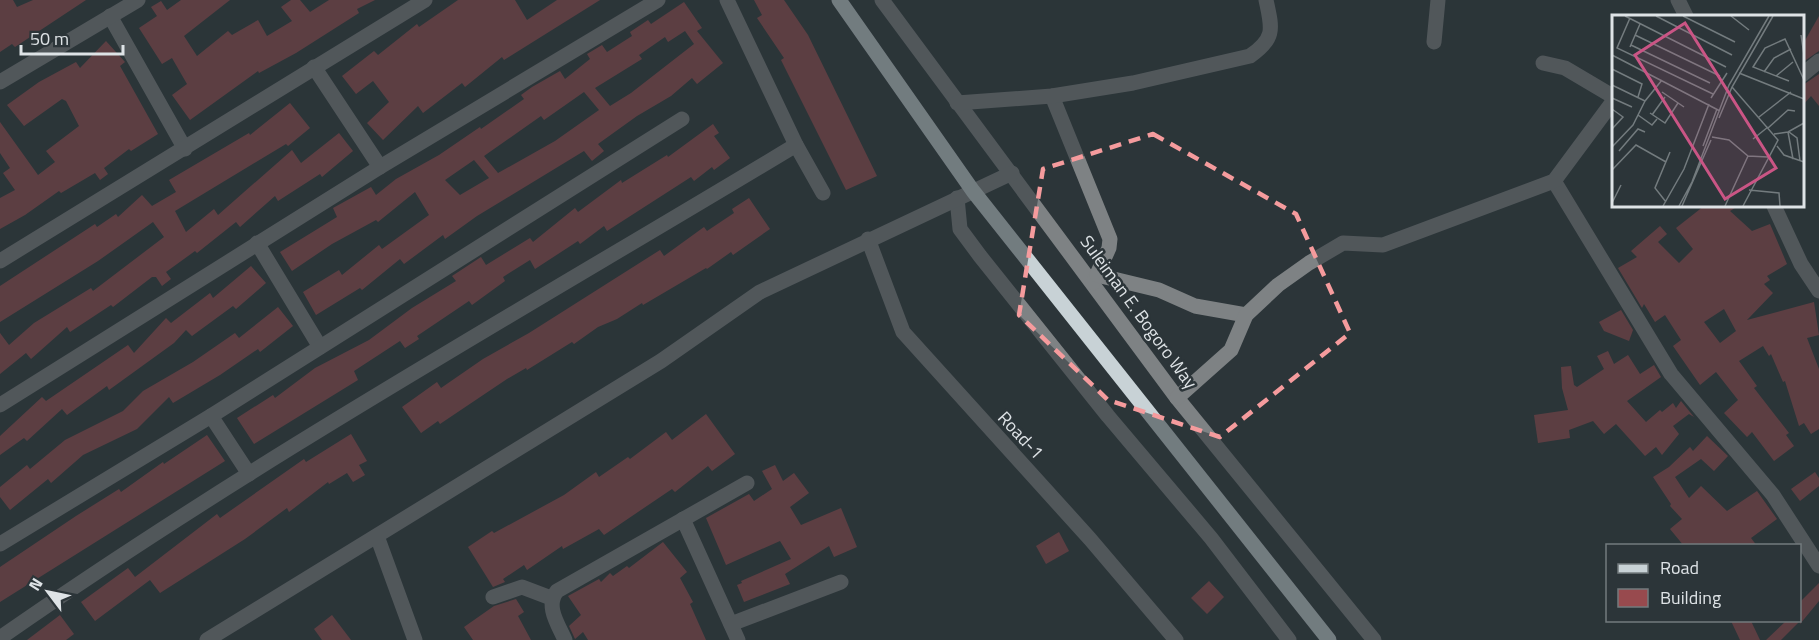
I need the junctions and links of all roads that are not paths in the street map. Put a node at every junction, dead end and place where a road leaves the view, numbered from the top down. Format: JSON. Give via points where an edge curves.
{"nodes":[{"id":1,"x":138,"y":0,"type":"edge"},
{"id":2,"x":425,"y":0,"type":"edge"},
{"id":3,"x":658,"y":0,"type":"edge"},
{"id":4,"x":727,"y":0,"type":"edge"},
{"id":5,"x":838,"y":0,"type":"edge"},
{"id":6,"x":882,"y":0,"type":"edge"},
{"id":7,"x":1266,"y":0,"type":"edge"},
{"id":8,"x":1438,"y":0,"type":"edge"},
{"id":9,"x":110,"y":16,"type":"junction"},
{"id":10,"x":1434,"y":42,"type":"dead end"},
{"id":11,"x":1819,"y":62,"type":"edge"},
{"id":12,"x":1543,"y":63,"type":"dead end"},
{"id":13,"x":314,"y":68,"type":"junction"},
{"id":14,"x":1804,"y":74,"type":"edge"},
{"id":15,"x":0,"y":82,"type":"edge"},
{"id":16,"x":1052,"y":96,"type":"junction"},
{"id":17,"x":1612,"y":97,"type":"edge"},
{"id":18,"x":1612,"y":101,"type":"edge"},
{"id":19,"x":957,"y":103,"type":"junction"},
{"id":20,"x":682,"y":119,"type":"dead end"},
{"id":21,"x":796,"y":145,"type":"junction"},
{"id":22,"x":185,"y":149,"type":"junction"},
{"id":23,"x":380,"y":167,"type":"junction"},
{"id":24,"x":1012,"y":173,"type":"junction"},
{"id":25,"x":1554,"y":181,"type":"junction"},
{"id":26,"x":973,"y":191,"type":"junction"},
{"id":27,"x":823,"y":193,"type":"dead end"},
{"id":28,"x":957,"y":198,"type":"junction"},
{"id":29,"x":1774,"y":207,"type":"edge"},
{"id":30,"x":868,"y":239,"type":"junction"},
{"id":31,"x":257,"y":243,"type":"junction"},
{"id":32,"x":0,"y":261,"type":"edge"},
{"id":33,"x":1095,"y":279,"type":"junction"},
{"id":34,"x":1819,"y":291,"type":"edge"},
{"id":35,"x":1246,"y":315,"type":"junction"},
{"id":36,"x":320,"y":347,"type":"junction"},
{"id":37,"x":1177,"y":398,"type":"junction"},
{"id":38,"x":0,"y":405,"type":"edge"},
{"id":39,"x":211,"y":416,"type":"junction"},
{"id":40,"x":249,"y":474,"type":"junction"},
{"id":41,"x":747,"y":483,"type":"dead end"},
{"id":42,"x":683,"y":519,"type":"junction"},
{"id":43,"x":377,"y":536,"type":"junction"},
{"id":44,"x":0,"y":544,"type":"edge"},
{"id":45,"x":1819,"y":566,"type":"edge"},
{"id":46,"x":841,"y":582,"type":"dead end"},
{"id":47,"x":493,"y":597,"type":"dead end"},
{"id":48,"x":551,"y":598,"type":"junction"},
{"id":49,"x":731,"y":624,"type":"junction"},
{"id":50,"x":0,"y":638,"type":"edge"},
{"id":51,"x":207,"y":640,"type":"edge"},
{"id":52,"x":415,"y":640,"type":"edge"},
{"id":53,"x":565,"y":640,"type":"edge"},
{"id":54,"x":738,"y":640,"type":"edge"},
{"id":55,"x":1176,"y":640,"type":"edge"},
{"id":56,"x":1289,"y":640,"type":"edge"},
{"id":57,"x":1329,"y":640,"type":"edge"},
{"id":58,"x":1374,"y":640,"type":"edge"}],
"edges":[{"from":1,"to":9,"type":"street"},
{"from":2,"to":13,"type":"street"},
{"from":3,"to":23,"type":"street"},
{"from":4,"to":21,"type":"street"},
{"from":5,"to":26,"type":"main road"},
{"from":6,"to":19,"type":"street","name":"Suleiman E. Bogoro Way"},
{"from":7,"to":16,"type":"street","via":[[1272,29],[1263,48],[1250,57]]},
{"from":8,"to":10,"type":"street"},
{"from":9,"to":15,"type":"street"},
{"from":9,"to":22,"type":"street"},
{"from":11,"to":14,"type":"street"},
{"from":12,"to":17,"type":"street","via":[[1565,68]]},
{"from":13,"to":22,"type":"street"},
{"from":13,"to":23,"type":"street"},
{"from":16,"to":19,"type":"street"},
{"from":16,"to":33,"type":"street","via":[[1110,239]]},
{"from":18,"to":25,"type":"street"},
{"from":19,"to":24,"type":"street","name":"Suleiman E. Bogoro Way"},
{"from":20,"to":36,"type":"street"},
{"from":21,"to":27,"type":"street"},
{"from":21,"to":40,"type":"street"},
{"from":22,"to":32,"type":"street"},
{"from":23,"to":31,"type":"street"},
{"from":24,"to":26,"type":"street"},
{"from":24,"to":33,"type":"street","name":"Suleiman E. Bogoro Way"},
{"from":25,"to":35,"type":"street","via":[[1383,245],[1343,243],[1278,285]]},
{"from":25,"to":45,"type":"street","via":[[1671,374],[1773,495]]},
{"from":26,"to":28,"type":"street"},
{"from":26,"to":57,"type":"main road"},
{"from":28,"to":30,"type":"street"},
{"from":28,"to":56,"type":"street","via":[[960,229],[980,256],[1211,538]]},
{"from":29,"to":34,"type":"street","via":[[1801,264]]},
{"from":30,"to":43,"type":"street","via":[[760,292],[661,361]]},
{"from":30,"to":55,"type":"street","name":"Road-1","via":[[903,332]]},
{"from":31,"to":36,"type":"street"},
{"from":31,"to":38,"type":"street"},
{"from":33,"to":35,"type":"street","via":[[1159,290],[1195,306]]},
{"from":33,"to":37,"type":"street","name":"Suleiman E. Bogoro Way"},
{"from":35,"to":37,"type":"street","via":[[1232,350]]},
{"from":36,"to":39,"type":"street"},
{"from":37,"to":58,"type":"street","name":"Suleiman E. Bogoro Way"},
{"from":39,"to":40,"type":"street"},
{"from":39,"to":44,"type":"street"},
{"from":40,"to":50,"type":"street"},
{"from":41,"to":42,"type":"street"},
{"from":42,"to":48,"type":"street"},
{"from":42,"to":49,"type":"street"},
{"from":43,"to":51,"type":"street"},
{"from":43,"to":52,"type":"street"},
{"from":46,"to":49,"type":"street"},
{"from":47,"to":48,"type":"street","via":[[522,587]]},
{"from":48,"to":53,"type":"street"},
{"from":49,"to":54,"type":"street"}]}
